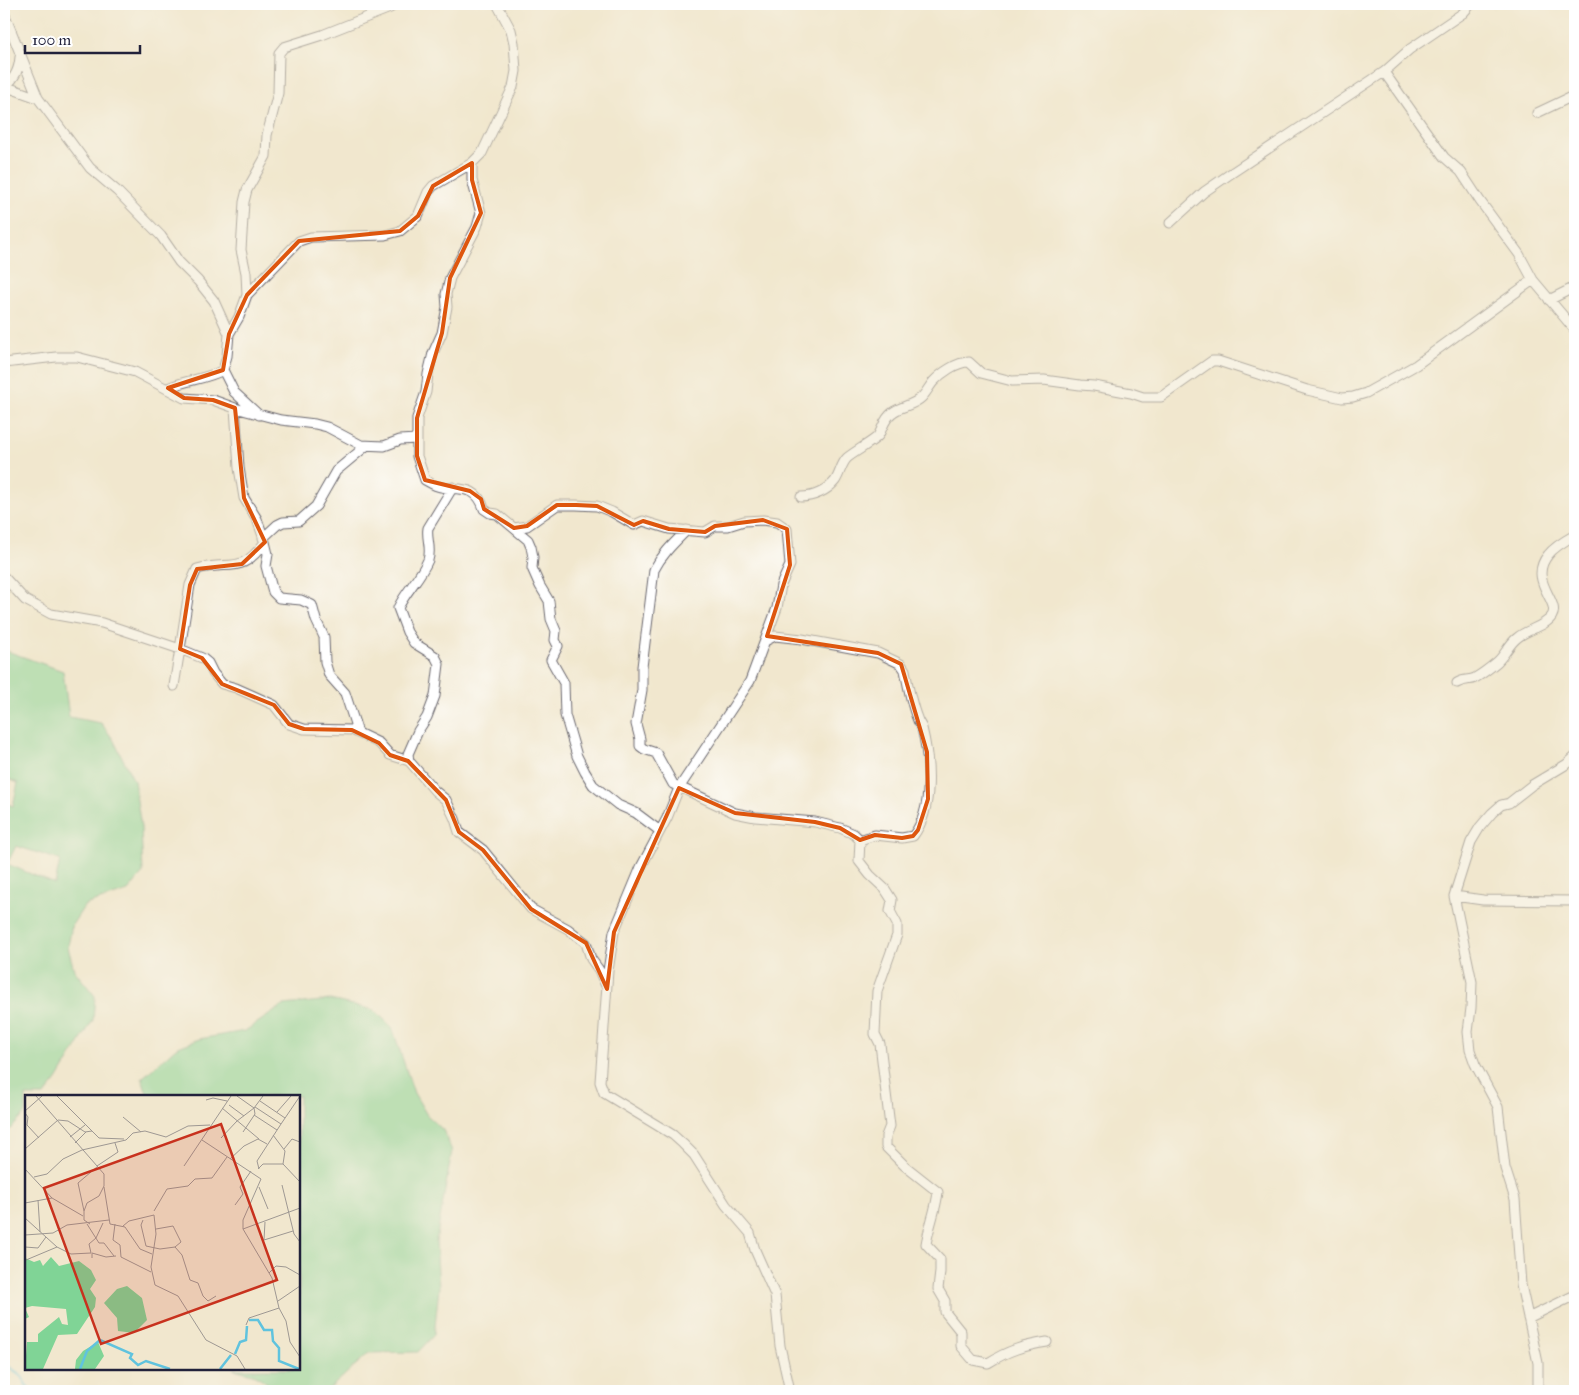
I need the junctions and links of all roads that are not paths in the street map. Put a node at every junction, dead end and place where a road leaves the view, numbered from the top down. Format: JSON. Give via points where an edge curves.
{"nodes":[{"id":1,"x":396,"y":4,"type":"edge"},
{"id":2,"x":497,"y":4,"type":"edge"},
{"id":3,"x":1471,"y":4,"type":"edge"},
{"id":4,"x":4,"y":13,"type":"edge"},
{"id":5,"x":20,"y":57,"type":"junction"},
{"id":6,"x":1384,"y":72,"type":"junction"},
{"id":7,"x":5,"y":86,"type":"edge"},
{"id":8,"x":1575,"y":95,"type":"edge"},
{"id":9,"x":38,"y":98,"type":"junction"},
{"id":10,"x":1537,"y":113,"type":"dead end"},
{"id":11,"x":472,"y":163,"type":"junction"},
{"id":12,"x":1170,"y":223,"type":"dead end"},
{"id":13,"x":1533,"y":280,"type":"junction"},
{"id":14,"x":1575,"y":286,"type":"edge"},
{"id":15,"x":247,"y":295,"type":"junction"},
{"id":16,"x":1549,"y":300,"type":"junction"},
{"id":17,"x":1575,"y":330,"type":"edge"},
{"id":18,"x":229,"y":334,"type":"junction"},
{"id":19,"x":4,"y":363,"type":"edge"},
{"id":20,"x":223,"y":370,"type":"junction"},
{"id":21,"x":168,"y":388,"type":"junction"},
{"id":22,"x":235,"y":408,"type":"junction"},
{"id":23,"x":259,"y":415,"type":"junction"},
{"id":24,"x":416,"y":438,"type":"junction"},
{"id":25,"x":366,"y":446,"type":"junction"},
{"id":26,"x":453,"y":487,"type":"junction"},
{"id":27,"x":801,"y":498,"type":"dead end"},
{"id":28,"x":514,"y":528,"type":"junction"},
{"id":29,"x":687,"y":530,"type":"junction"},
{"id":30,"x":1575,"y":534,"type":"edge"},
{"id":31,"x":264,"y":540,"type":"junction"},
{"id":32,"x":4,"y":577,"type":"edge"},
{"id":33,"x":765,"y":641,"type":"junction"},
{"id":34,"x":180,"y":649,"type":"junction"},
{"id":35,"x":1457,"y":683,"type":"dead end"},
{"id":36,"x":174,"y":686,"type":"dead end"},
{"id":37,"x":358,"y":733,"type":"junction"},
{"id":38,"x":1575,"y":756,"type":"edge"},
{"id":39,"x":409,"y":761,"type":"junction"},
{"id":40,"x":679,"y":788,"type":"junction"},
{"id":41,"x":660,"y":831,"type":"junction"},
{"id":42,"x":860,"y":840,"type":"junction"},
{"id":43,"x":1454,"y":896,"type":"junction"},
{"id":44,"x":1575,"y":901,"type":"edge"},
{"id":45,"x":607,"y":989,"type":"junction"},
{"id":46,"x":1575,"y":1295,"type":"edge"},
{"id":47,"x":1528,"y":1318,"type":"junction"},
{"id":48,"x":1047,"y":1342,"type":"dead end"},
{"id":49,"x":790,"y":1391,"type":"edge"},
{"id":50,"x":1538,"y":1391,"type":"edge"}],
"edges":[{"from":1,"to":15,"type":"street","via":[[284,47],[280,52],[278,93],[267,135],[266,156],[244,202],[242,250]]},
{"from":2,"to":11,"type":"street","via":[[511,30],[516,71],[513,87],[489,140]]},
{"from":3,"to":6,"type":"street"},
{"from":4,"to":5,"type":"street"},
{"from":5,"to":7,"type":"street","via":[[19,69]]},
{"from":5,"to":9,"type":"street"},
{"from":6,"to":12,"type":"street","via":[[1204,192]]},
{"from":6,"to":13,"type":"street","via":[[1444,156],[1461,172],[1519,254]]},
{"from":7,"to":9,"type":"street"},
{"from":8,"to":10,"type":"street"},
{"from":9,"to":18,"type":"street","via":[[90,168],[161,236],[179,262],[198,281],[214,302]]},
{"from":11,"to":15,"type":"street","via":[[433,186],[418,216],[400,231],[385,235],[311,237],[299,241]]},
{"from":11,"to":24,"type":"street","via":[[472,180],[481,212],[477,227],[450,278],[442,333],[433,353],[426,392],[417,418]]},
{"from":13,"to":16,"type":"street"},
{"from":13,"to":27,"type":"street","via":[[1416,365],[1353,397],[1342,398],[1307,390],[1218,360],[1161,397],[1143,397],[1094,386],[1044,380],[1012,382],[981,372],[969,362],[964,362],[934,381],[913,405],[893,411],[877,438],[846,460],[835,481],[812,497]]},
{"from":14,"to":16,"type":"street"},
{"from":15,"to":18,"type":"street"},
{"from":16,"to":17,"type":"street"},
{"from":18,"to":20,"type":"street"},
{"from":19,"to":21,"type":"street","via":[[77,357],[135,372]]},
{"from":20,"to":21,"type":"street"},
{"from":20,"to":23,"type":"street","via":[[234,392]]},
{"from":21,"to":22,"type":"street","via":[[184,398],[213,400]]},
{"from":22,"to":23,"type":"street"},
{"from":22,"to":31,"type":"street","via":[[244,498],[257,519]]},
{"from":23,"to":25,"type":"street","via":[[327,427]]},
{"from":24,"to":25,"type":"street","via":[[384,446]]},
{"from":24,"to":26,"type":"street","via":[[417,456],[425,480],[437,486]]},
{"from":25,"to":31,"type":"street","via":[[336,471],[316,506],[299,521],[283,522]]},
{"from":26,"to":28,"type":"street","via":[[470,491],[481,499],[484,509],[497,514]]},
{"from":26,"to":39,"type":"street","via":[[428,528],[428,559],[398,608],[414,643],[435,656],[439,664],[435,696],[428,718],[408,754]]},
{"from":28,"to":29,"type":"street","via":[[527,526],[557,505],[576,505],[597,506],[634,525],[643,521]]},
{"from":28,"to":41,"type":"street","via":[[528,540],[533,557],[532,568],[549,601],[558,646],[552,660],[564,683],[565,715],[577,756],[593,785]]},
{"from":29,"to":33,"type":"street","via":[[705,532],[716,526],[763,520],[777,522],[787,529],[790,565]]},
{"from":29,"to":40,"type":"street","via":[[671,545],[654,570],[636,724],[640,746],[656,753],[673,784]]},
{"from":30,"to":35,"type":"street","via":[[1548,555],[1543,563],[1543,586],[1554,607],[1548,621],[1515,639],[1498,661],[1474,679]]},
{"from":31,"to":34,"type":"street","via":[[255,556],[242,564],[197,569],[190,585]]},
{"from":31,"to":37,"type":"street","via":[[273,592],[279,598],[301,600],[312,606],[324,637],[329,675],[345,693]]},
{"from":32,"to":34,"type":"street","via":[[25,600],[52,614],[102,623]]},
{"from":33,"to":40,"type":"street","via":[[750,681]]},
{"from":33,"to":42,"type":"street","via":[[775,636],[878,653],[901,664],[905,670],[927,752],[928,799],[913,836],[875,835]]},
{"from":34,"to":36,"type":"street"},
{"from":34,"to":37,"type":"street","via":[[208,663],[222,684],[274,705],[289,724],[304,729],[352,730]]},
{"from":37,"to":39,"type":"street","via":[[379,744],[390,755]]},
{"from":38,"to":43,"type":"street","via":[[1510,804],[1501,805],[1492,812],[1471,842]]},
{"from":39,"to":45,"type":"street","via":[[446,800],[459,832],[482,850],[531,909],[586,943]]},
{"from":40,"to":41,"type":"street"},
{"from":40,"to":42,"type":"street","via":[[735,814],[815,822],[840,828]]},
{"from":41,"to":45,"type":"street","via":[[614,932]]},
{"from":42,"to":48,"type":"street","via":[[860,861],[892,900],[890,911],[897,935],[877,991],[875,1034],[880,1044],[890,1126],[886,1147],[938,1192],[926,1244],[940,1259],[938,1289],[945,1301],[945,1312],[961,1332],[960,1346],[973,1360],[988,1363],[1021,1346]]},
{"from":43,"to":44,"type":"street","via":[[1483,900]]},
{"from":43,"to":47,"type":"street","via":[[1472,982],[1468,1032],[1470,1050],[1498,1107],[1505,1168],[1515,1199],[1521,1285]]},
{"from":45,"to":49,"type":"street","via":[[600,1082],[604,1093],[683,1144],[750,1233],[776,1296],[780,1346]]},
{"from":46,"to":47,"type":"street"},
{"from":47,"to":50,"type":"street","via":[[1538,1363]]}]}
